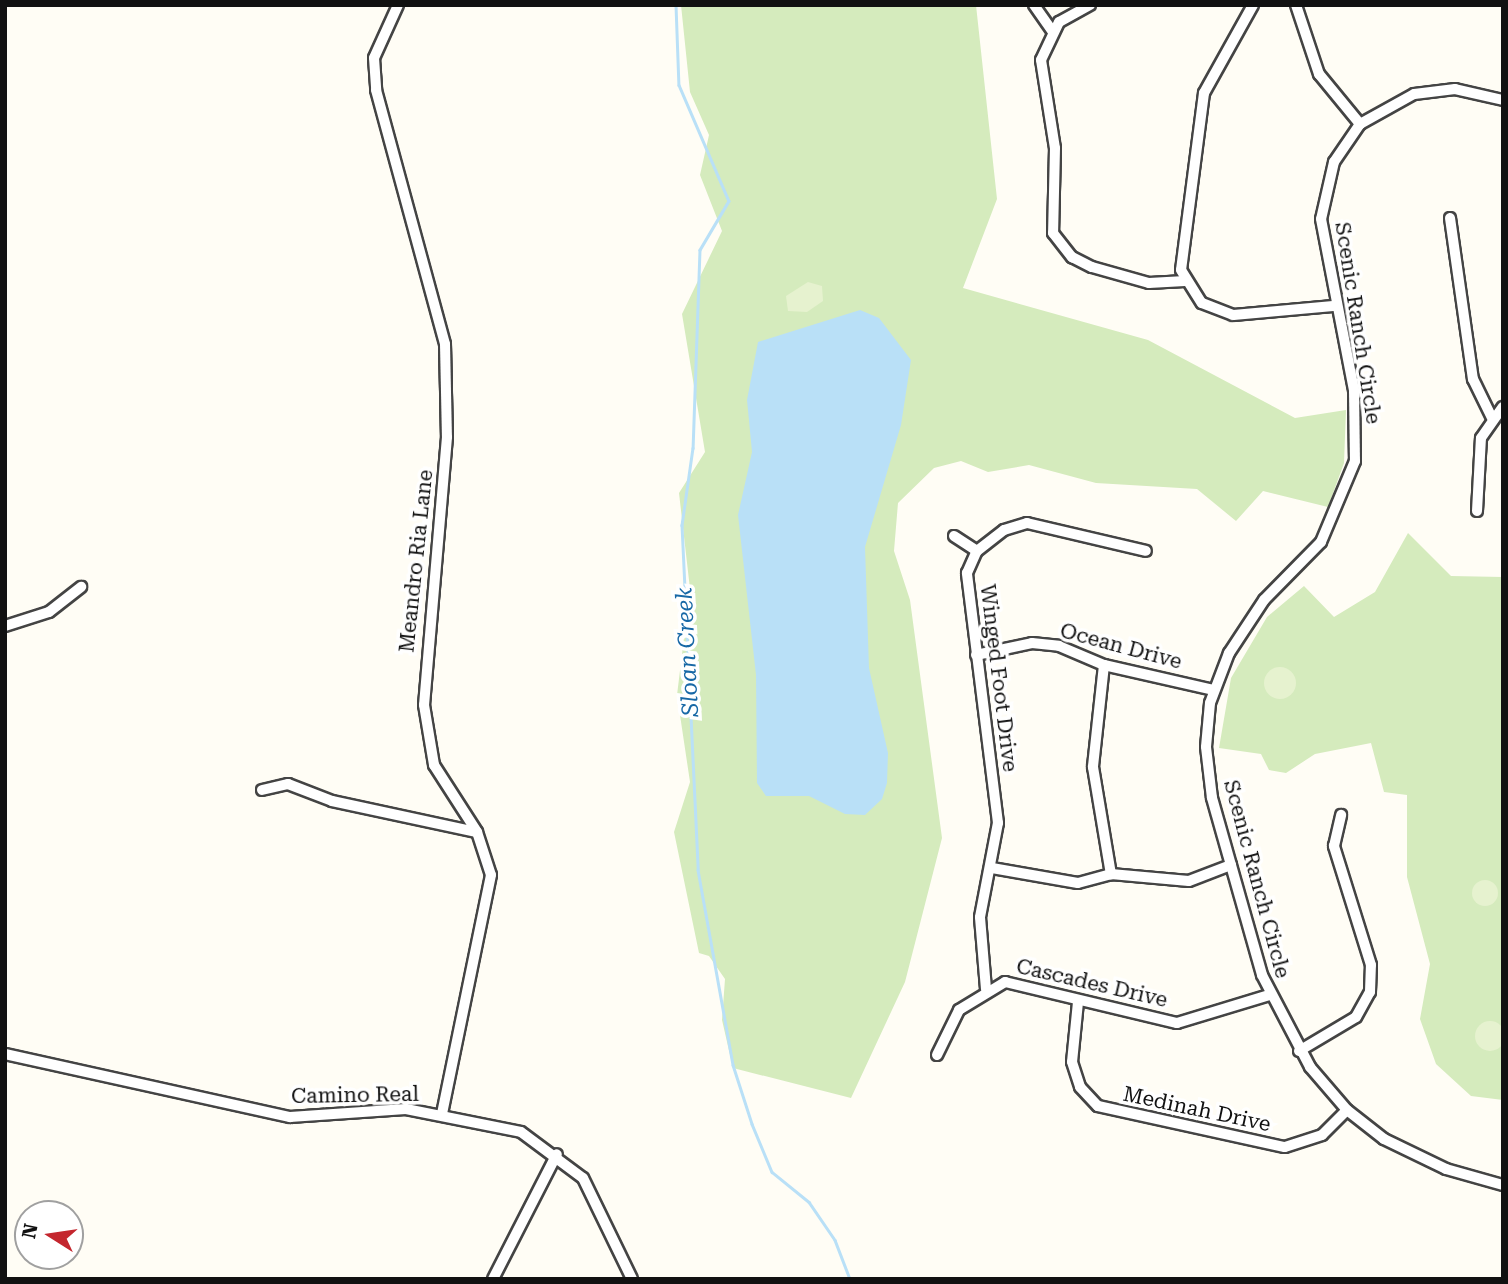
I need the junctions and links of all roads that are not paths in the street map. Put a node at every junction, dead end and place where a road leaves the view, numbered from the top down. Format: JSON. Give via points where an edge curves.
{"nodes":[{"id":1,"x":398,"y":5,"type":"edge"},
{"id":2,"x":1034,"y":5,"type":"edge"},
{"id":3,"x":1090,"y":5,"type":"edge"},
{"id":4,"x":1253,"y":5,"type":"edge"},
{"id":5,"x":1296,"y":5,"type":"edge"},
{"id":6,"x":1052,"y":31,"type":"junction"},
{"id":7,"x":1503,"y":100,"type":"edge"},
{"id":8,"x":1360,"y":124,"type":"junction"},
{"id":9,"x":1450,"y":218,"type":"dead end"},
{"id":10,"x":1055,"y":238,"type":"junction"},
{"id":11,"x":1045,"y":244,"type":"dead end"},
{"id":12,"x":1185,"y":281,"type":"junction"},
{"id":13,"x":1334,"y":306,"type":"junction"},
{"id":14,"x":1503,"y":407,"type":"edge"},
{"id":15,"x":1492,"y":418,"type":"junction"},
{"id":16,"x":1477,"y":511,"type":"dead end"},
{"id":17,"x":954,"y":536,"type":"dead end"},
{"id":18,"x":977,"y":551,"type":"junction"},
{"id":19,"x":1146,"y":551,"type":"dead end"},
{"id":20,"x":81,"y":587,"type":"dead end"},
{"id":21,"x":5,"y":626,"type":"edge"},
{"id":22,"x":976,"y":655,"type":"junction"},
{"id":23,"x":1104,"y":665,"type":"junction"},
{"id":24,"x":1214,"y":690,"type":"junction"},
{"id":25,"x":262,"y":790,"type":"dead end"},
{"id":26,"x":1341,"y":815,"type":"dead end"},
{"id":27,"x":477,"y":832,"type":"junction"},
{"id":28,"x":1231,"y":865,"type":"junction"},
{"id":29,"x":992,"y":868,"type":"junction"},
{"id":30,"x":1111,"y":874,"type":"junction"},
{"id":31,"x":986,"y":989,"type":"junction"},
{"id":32,"x":1269,"y":995,"type":"junction"},
{"id":33,"x":1077,"y":1002,"type":"junction"},
{"id":34,"x":1299,"y":1051,"type":"junction"},
{"id":35,"x":5,"y":1054,"type":"edge"},
{"id":36,"x":937,"y":1055,"type":"dead end"},
{"id":37,"x":1346,"y":1110,"type":"junction"},
{"id":38,"x":442,"y":1114,"type":"junction"},
{"id":39,"x":557,"y":1154,"type":"junction"},
{"id":40,"x":1503,"y":1185,"type":"edge"},
{"id":41,"x":493,"y":1279,"type":"edge"},
{"id":42,"x":632,"y":1279,"type":"edge"}],
"edges":[{"from":1,"to":27,"type":"street","name":"Meandro Ria Lane","via":[[374,58],[376,90],[445,344],[447,437],[424,705],[434,765]]},
{"from":2,"to":6,"type":"street"},
{"from":3,"to":6,"type":"street"},
{"from":4,"to":12,"type":"street","via":[[1204,93],[1181,245]]},
{"from":5,"to":8,"type":"street","via":[[1319,74]]},
{"from":6,"to":10,"type":"street","via":[[1040,70],[1054,136],[1049,203]]},
{"from":7,"to":8,"type":"street","name":"Scenic Ranch Circle","via":[[1468,90],[1426,91]]},
{"from":8,"to":13,"type":"street","name":"Scenic Ranch Circle","via":[[1334,162],[1321,207]]},
{"from":9,"to":15,"type":"street","via":[[1472,379]]},
{"from":10,"to":11,"type":"street"},
{"from":10,"to":12,"type":"street","via":[[1092,267],[1149,283]]},
{"from":12,"to":13,"type":"street","via":[[1202,303],[1233,315]]},
{"from":13,"to":24,"type":"street","name":"Scenic Ranch Circle","via":[[1357,412],[1347,490],[1321,542],[1238,636]]},
{"from":14,"to":15,"type":"street"},
{"from":15,"to":16,"type":"street","via":[[1479,450]]},
{"from":17,"to":18,"type":"street"},
{"from":18,"to":19,"type":"street","via":[[1004,530],[1027,523]]},
{"from":18,"to":22,"type":"street","name":"Winged Foot Drive","via":[[967,573],[966,605]]},
{"from":20,"to":21,"type":"street","via":[[49,612]]},
{"from":22,"to":23,"type":"street","name":"Ocean Drive","via":[[1032,643],[1059,646]]},
{"from":22,"to":29,"type":"street","name":"Winged Foot Drive","via":[[998,823]]},
{"from":23,"to":24,"type":"street","name":"Ocean Drive"},
{"from":23,"to":30,"type":"street","via":[[1093,767]]},
{"from":24,"to":28,"type":"street","name":"Scenic Ranch Circle","via":[[1207,763]]},
{"from":25,"to":27,"type":"street","via":[[288,784],[332,801]]},
{"from":26,"to":34,"type":"street","via":[[1334,846],[1371,965],[1370,992],[1356,1017]]},
{"from":27,"to":38,"type":"street","name":"Meandro Ria Lane","via":[[490,884]]},
{"from":28,"to":30,"type":"street","via":[[1189,881]]},
{"from":28,"to":32,"type":"street","name":"Scenic Ranch Circle"},
{"from":29,"to":30,"type":"street","via":[[1055,883]]},
{"from":29,"to":31,"type":"street","name":"Winged Foot Drive","via":[[980,916]]},
{"from":31,"to":33,"type":"street","name":"Cascades Drive","via":[[1005,982]]},
{"from":31,"to":36,"type":"street","name":"Cascades Drive","via":[[958,1010]]},
{"from":32,"to":33,"type":"street","name":"Cascades Drive","via":[[1177,1023]]},
{"from":32,"to":34,"type":"street","name":"Scenic Ranch Circle"},
{"from":33,"to":37,"type":"street","name":"Medinah Drive","via":[[1072,1062],[1080,1087],[1098,1106],[1285,1147],[1322,1135]]},
{"from":34,"to":37,"type":"street","name":"Scenic Ranch Circle"},
{"from":35,"to":38,"type":"street","name":"Camino Real","via":[[290,1118],[398,1110]]},
{"from":37,"to":40,"type":"street","name":"Scenic Ranch Circle","via":[[1430,1163]]},
{"from":38,"to":39,"type":"street","name":"Camino Real","via":[[521,1132]]},
{"from":39,"to":41,"type":"street"},
{"from":39,"to":42,"type":"street","name":"Camino Real","via":[[583,1178]]}]}
